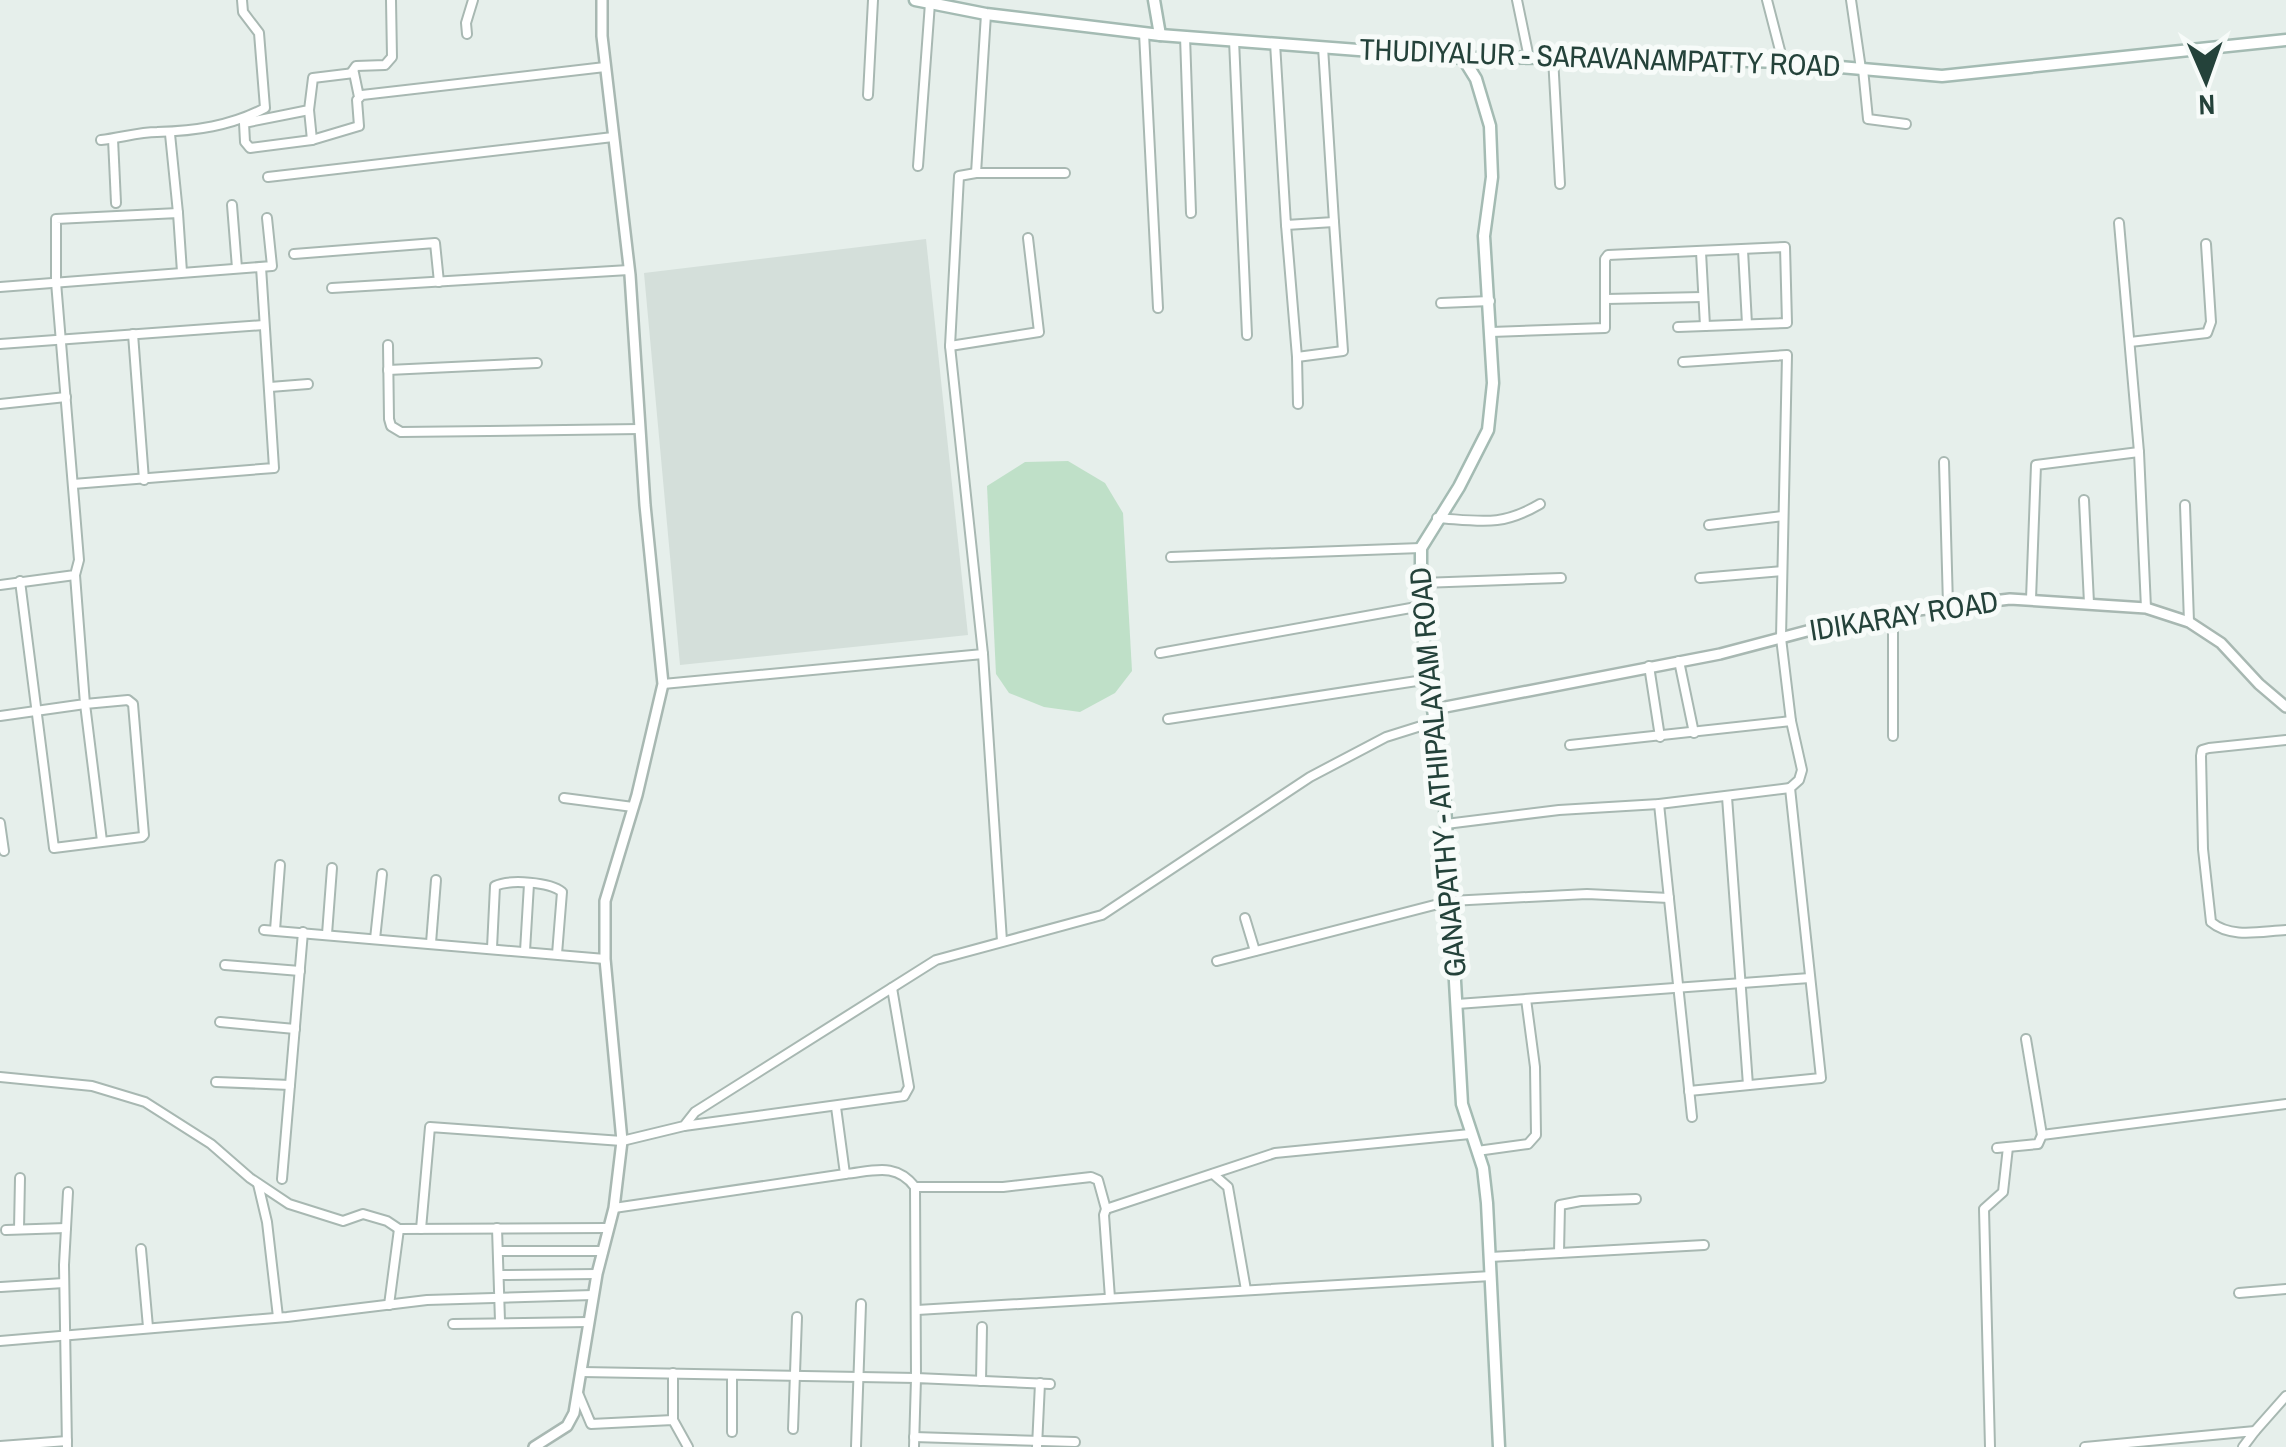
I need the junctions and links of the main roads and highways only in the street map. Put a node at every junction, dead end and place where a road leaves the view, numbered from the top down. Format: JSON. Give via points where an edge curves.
{"nodes":[{"id":1,"x":915,"y":0,"type":"edge"},
{"id":2,"x":1154,"y":0,"type":"edge"},
{"id":3,"x":1160,"y":34,"type":"junction"},
{"id":4,"x":2286,"y":40,"type":"edge"},
{"id":5,"x":1463,"y":58,"type":"junction"},
{"id":6,"x":1499,"y":1447,"type":"edge"}],
"edges":[{"from":1,"to":3,"type":"main road","name":"THUDIYALUR - SARAVANAMPATTY ROAD"},
{"from":2,"to":3,"type":"main road"},
{"from":3,"to":5,"type":"main road","name":"THUDIYALUR - SARAVANAMPATTY ROAD"},
{"from":4,"to":5,"type":"main road","name":"THUDIYALUR - SARAVANAMPATTY ROAD","via":[[1942,76],[1783,62]]},
{"from":5,"to":6,"type":"main road","name":"GANAPATHY - ATHIPALAYAM ROAD","via":[[1490,126],[1484,236],[1494,383],[1488,430],[1420,548],[1425,661],[1446,824],[1462,1104],[1483,1168]]}]}
